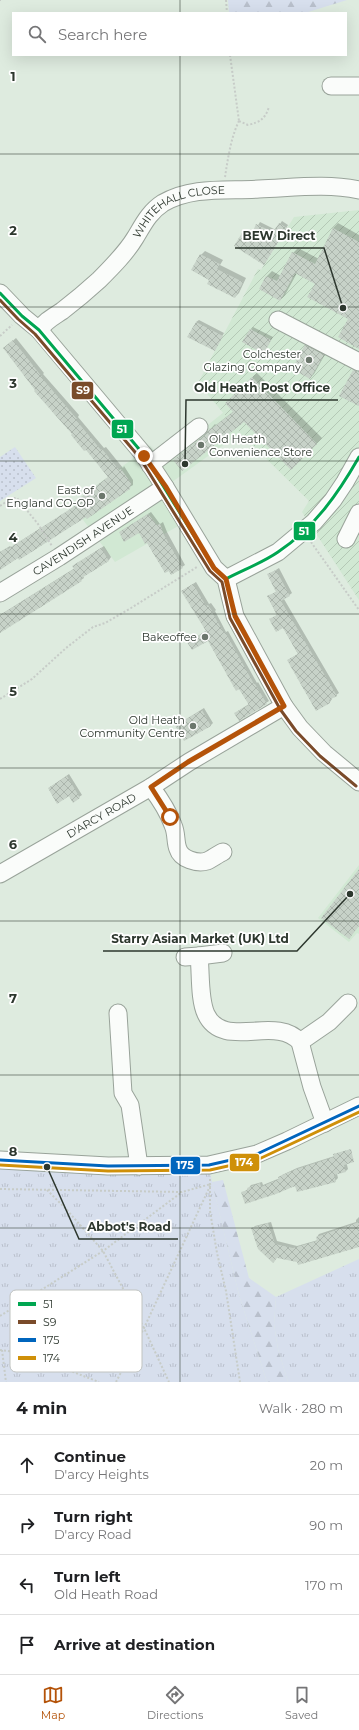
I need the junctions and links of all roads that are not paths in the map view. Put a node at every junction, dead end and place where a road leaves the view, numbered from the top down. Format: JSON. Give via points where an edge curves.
{"nodes":[{"id":1,"x":331,"y":86,"type":"dead end"},
{"id":2,"x":359,"y":86,"type":"edge"},
{"id":3,"x":359,"y":190,"type":"edge"},
{"id":4,"x":0,"y":293,"type":"edge"},
{"id":5,"x":278,"y":320,"type":"dead end"},
{"id":6,"x":39,"y":330,"type":"junction"},
{"id":7,"x":359,"y":362,"type":"edge"},
{"id":8,"x":199,"y":427,"type":"dead end"},
{"id":9,"x":359,"y":457,"type":"edge"},
{"id":10,"x":150,"y":465,"type":"junction"},
{"id":11,"x":166,"y":487,"type":"junction"},
{"id":12,"x":359,"y":513,"type":"edge"},
{"id":13,"x":346,"y":539,"type":"dead end"},
{"id":14,"x":226,"y":579,"type":"junction"},
{"id":15,"x":0,"y":593,"type":"edge"},
{"id":16,"x":284,"y":706,"type":"junction"},
{"id":17,"x":359,"y":782,"type":"edge"},
{"id":18,"x":151,"y":787,"type":"junction"},
{"id":19,"x":223,"y":852,"type":"dead end"},
{"id":20,"x":0,"y":874,"type":"edge"},
{"id":21,"x":223,"y":953,"type":"dead end"},
{"id":22,"x":348,"y":1003,"type":"dead end"},
{"id":23,"x":118,"y":1013,"type":"dead end"},
{"id":24,"x":300,"y":1042,"type":"junction"},
{"id":25,"x":359,"y":1106,"type":"edge"},
{"id":26,"x":325,"y":1123,"type":"junction"},
{"id":27,"x":0,"y":1160,"type":"edge"},
{"id":28,"x":139,"y":1166,"type":"junction"}],
"edges":[{"from":1,"to":2,"type":"street"},
{"from":3,"to":6,"type":"street","name":"WHITEHALL CLOSE","via":[[304,187],[222,190],[178,196],[163,204],[142,224],[135,239],[87,292],[44,323]]},
{"from":4,"to":6,"type":"street"},
{"from":5,"to":7,"type":"street"},
{"from":6,"to":10,"type":"street"},
{"from":8,"to":10,"type":"street"},
{"from":9,"to":14,"type":"street","via":[[333,500],[314,522],[278,552]]},
{"from":10,"to":11,"type":"street"},
{"from":11,"to":14,"type":"street","via":[[214,568]]},
{"from":11,"to":15,"type":"street","name":"CAVENDISH AVENUE"},
{"from":12,"to":13,"type":"street"},
{"from":14,"to":16,"type":"street","via":[[235,616]]},
{"from":16,"to":17,"type":"street","via":[[300,728],[324,753]]},
{"from":16,"to":18,"type":"street","name":"D'ARCY ROAD","via":[[188,762]]},
{"from":18,"to":19,"type":"street","via":[[173,824],[181,855],[209,868]]},
{"from":18,"to":20,"type":"street","name":"D'ARCY ROAD"},
{"from":21,"to":24,"type":"street","via":[[192,956],[205,1012],[211,1023],[219,1029],[236,1032],[289,1033]]},
{"from":22,"to":24,"type":"street","via":[[329,1022]]},
{"from":23,"to":28,"type":"street","via":[[123,1094],[130,1105]]},
{"from":24,"to":26,"type":"street"},
{"from":25,"to":26,"type":"street"},
{"from":26,"to":28,"type":"street","via":[[257,1154],[209,1166]]},
{"from":27,"to":28,"type":"street"}]}
